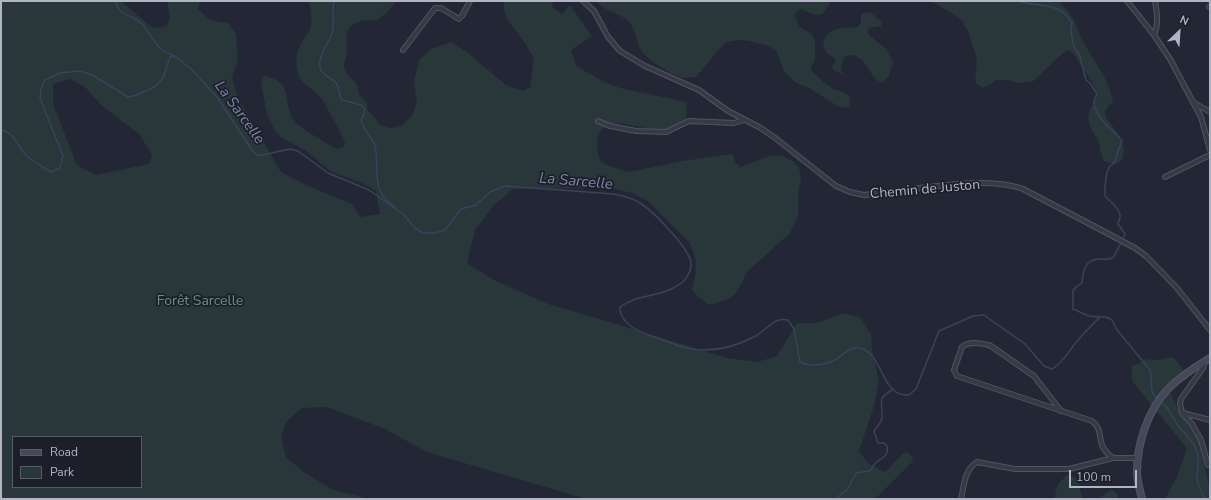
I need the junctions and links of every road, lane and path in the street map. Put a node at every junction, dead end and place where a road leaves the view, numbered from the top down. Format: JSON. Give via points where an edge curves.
{"nodes":[{"id":1,"x":470,"y":1,"type":"edge"},
{"id":2,"x":583,"y":1,"type":"edge"},
{"id":3,"x":1127,"y":1,"type":"edge"},
{"id":4,"x":1155,"y":1,"type":"edge"},
{"id":5,"x":1154,"y":35,"type":"junction"},
{"id":6,"x":403,"y":50,"type":"dead end"},
{"id":7,"x":1194,"y":103,"type":"junction"},
{"id":8,"x":1210,"y":112,"type":"edge"},
{"id":9,"x":598,"y":120,"type":"dead end"},
{"id":10,"x":744,"y":120,"type":"junction"},
{"id":11,"x":1210,"y":150,"type":"edge"},
{"id":12,"x":1210,"y":156,"type":"edge"},
{"id":13,"x":1165,"y":177,"type":"dead end"},
{"id":14,"x":1210,"y":330,"type":"edge"},
{"id":15,"x":1208,"y":360,"type":"edge"},
{"id":16,"x":1061,"y":411,"type":"junction"},
{"id":17,"x":1182,"y":413,"type":"junction"},
{"id":18,"x":1210,"y":420,"type":"edge"},
{"id":19,"x":1113,"y":458,"type":"junction"},
{"id":20,"x":1138,"y":458,"type":"junction"},
{"id":21,"x":1208,"y":465,"type":"dead end"},
{"id":22,"x":961,"y":499,"type":"edge"},
{"id":23,"x":1142,"y":499,"type":"edge"}],
"edges":[{"from":1,"to":6,"type":"street","via":[[459,19],[441,8],[435,8]]},
{"from":2,"to":10,"type":"street","name":"Chemin de Juston","via":[[594,11],[608,37],[620,51],[645,66],[699,90]]},
{"from":3,"to":5,"type":"street"},
{"from":4,"to":5,"type":"street","via":[[1157,18]]},
{"from":5,"to":7,"type":"street"},
{"from":7,"to":8,"type":"street"},
{"from":7,"to":11,"type":"street","via":[[1201,117]]},
{"from":9,"to":10,"type":"street","via":[[610,126],[636,131],[666,132],[689,121],[734,123]]},
{"from":10,"to":14,"type":"street","name":"Chemin de Juston","via":[[774,137],[836,186],[850,192],[864,195],[960,184],[1000,184],[1023,189],[1146,256]]},
{"from":12,"to":13,"type":"street"},
{"from":15,"to":17,"type":"street","via":[[1181,399]]},
{"from":15,"to":20,"type":"main road","via":[[1166,390],[1154,408],[1142,436]]},
{"from":16,"to":16,"type":"street","via":[[1034,376],[991,346],[968,344],[962,347],[954,370],[959,377]]},
{"from":16,"to":19,"type":"street","via":[[1096,424],[1103,448]]},
{"from":17,"to":18,"type":"street"},
{"from":17,"to":21,"type":"street","via":[[1201,440]]},
{"from":19,"to":20,"type":"street"},
{"from":19,"to":22,"type":"street","via":[[1069,469],[1015,469],[976,462],[968,470]]},
{"from":20,"to":23,"type":"main road","via":[[1138,481]]}]}
